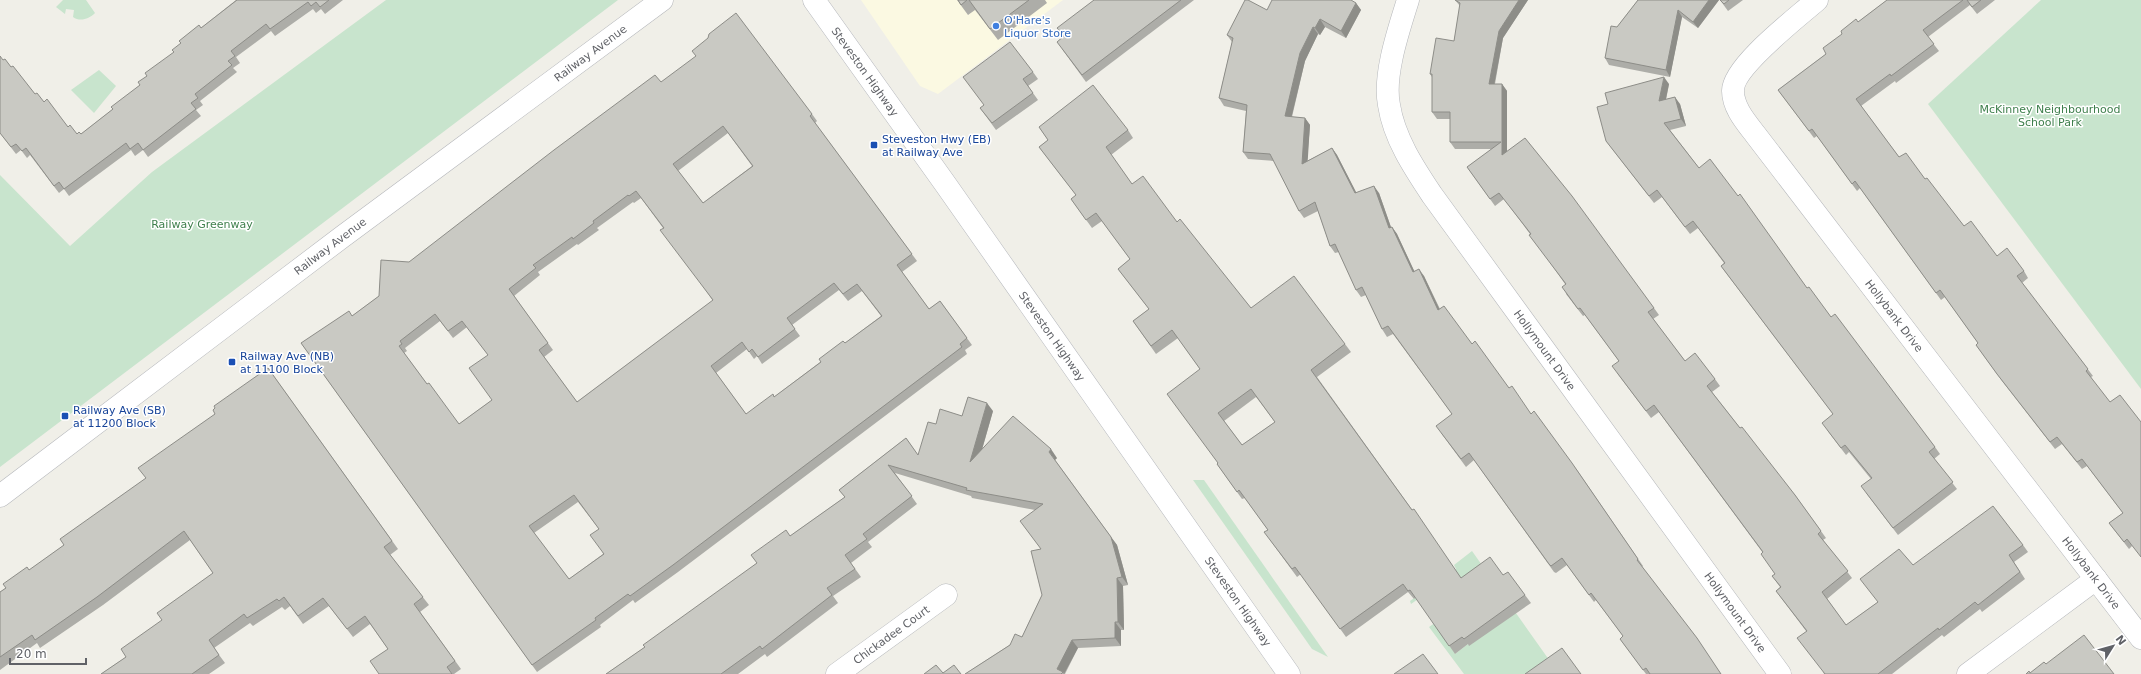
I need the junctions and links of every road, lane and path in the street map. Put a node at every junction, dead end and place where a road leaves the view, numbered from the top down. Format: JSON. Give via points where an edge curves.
{"nodes":[{"id":1,"x":662,"y":0,"type":"edge"},
{"id":2,"x":814,"y":0,"type":"edge"},
{"id":3,"x":1408,"y":0,"type":"edge"},
{"id":4,"x":1817,"y":0,"type":"edge"},
{"id":5,"x":0,"y":496,"type":"edge"},
{"id":6,"x":2096,"y":578,"type":"junction"},
{"id":7,"x":946,"y":595,"type":"dead end"},
{"id":8,"x":2141,"y":638,"type":"edge"},
{"id":9,"x":836,"y":674,"type":"edge"},
{"id":10,"x":1288,"y":674,"type":"edge"},
{"id":11,"x":1780,"y":674,"type":"edge"},
{"id":12,"x":1968,"y":674,"type":"edge"}],
"edges":[{"from":1,"to":5,"type":"street","name":"Railway Avenue"},
{"from":2,"to":10,"type":"street","name":"Steveston Highway"},
{"from":3,"to":11,"type":"street","name":"Hollymount Drive","via":[[1389,80],[1388,104],[1395,128],[1412,164]]},
{"from":4,"to":6,"type":"street","name":"Hollybank Drive","via":[[1746,63],[1736,77],[1732,89],[1735,103],[1755,134]]},
{"from":6,"to":8,"type":"street","name":"Hollybank Drive"},
{"from":6,"to":12,"type":"street"},
{"from":7,"to":9,"type":"street","name":"Chickadee Court"}]}
